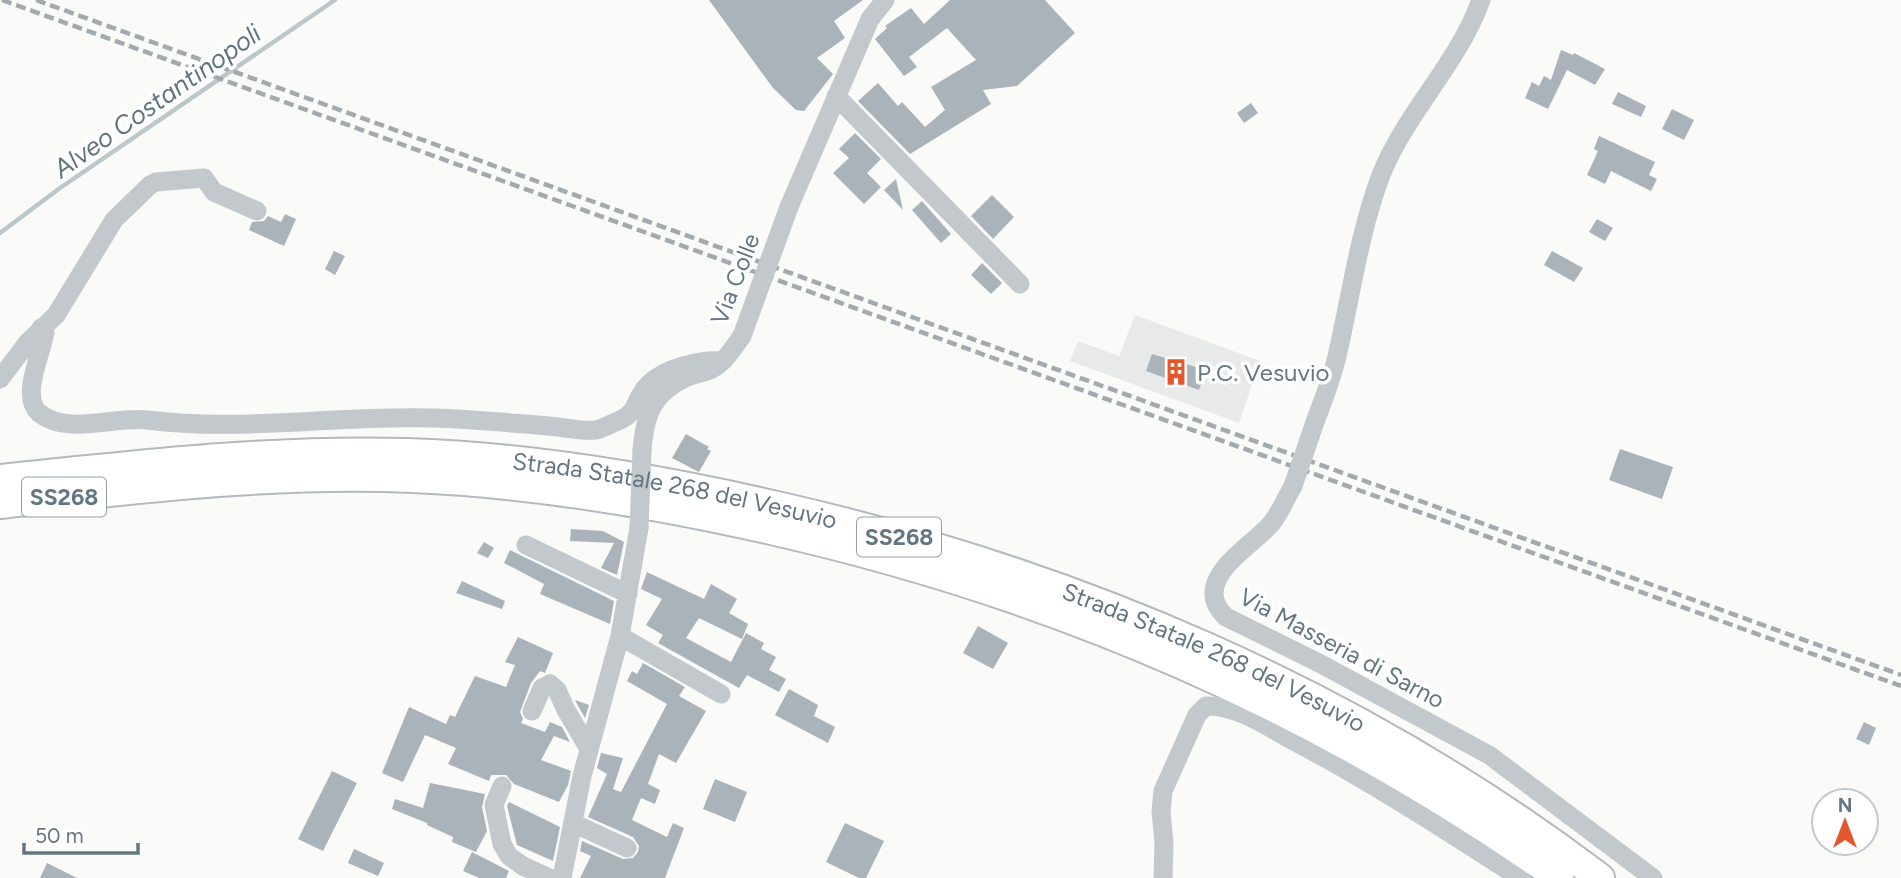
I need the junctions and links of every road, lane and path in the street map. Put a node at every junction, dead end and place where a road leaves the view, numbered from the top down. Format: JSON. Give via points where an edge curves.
{"nodes":[{"id":1,"x":884,"y":0,"type":"edge"},
{"id":2,"x":1481,"y":0,"type":"edge"},
{"id":3,"x":836,"y":96,"type":"junction"},
{"id":4,"x":257,"y":211,"type":"dead end"},
{"id":5,"x":1020,"y":284,"type":"dead end"},
{"id":6,"x":41,"y":328,"type":"junction"},
{"id":7,"x":723,"y":361,"type":"junction"},
{"id":8,"x":0,"y":379,"type":"edge"},
{"id":9,"x":0,"y":479,"type":"edge"},
{"id":10,"x":0,"y":504,"type":"edge"},
{"id":11,"x":526,"y":545,"type":"dead end"},
{"id":12,"x":628,"y":594,"type":"junction"},
{"id":13,"x":620,"y":636,"type":"junction"},
{"id":14,"x":721,"y":694,"type":"dead end"},
{"id":15,"x":532,"y":711,"type":"dead end"},
{"id":16,"x":589,"y":749,"type":"junction"},
{"id":17,"x":502,"y":786,"type":"dead end"},
{"id":18,"x":573,"y":822,"type":"junction"},
{"id":19,"x":626,"y":849,"type":"dead end"},
{"id":20,"x":549,"y":878,"type":"edge"},
{"id":21,"x":562,"y":878,"type":"edge"},
{"id":22,"x":1163,"y":878,"type":"edge"},
{"id":23,"x":1520,"y":878,"type":"edge"},
{"id":24,"x":1559,"y":878,"type":"edge"},
{"id":25,"x":1600,"y":878,"type":"edge"},
{"id":26,"x":1653,"y":878,"type":"edge"}],
"edges":[{"from":1,"to":3,"type":"street","name":"Via Colle","via":[[870,19]]},
{"from":2,"to":26,"type":"street","name":"Via Masseria di Sarno","bridge":true,"via":[[1458,52],[1405,129],[1382,173],[1336,359],[1293,486],[1272,523],[1227,563],[1215,587],[1215,599],[1226,617],[1489,755]]},
{"from":3,"to":5,"type":"street"},
{"from":3,"to":7,"type":"street","name":"Via Colle","bridge":true,"via":[[742,336]]},
{"from":4,"to":6,"type":"street","via":[[214,192],[204,178],[150,185],[114,220],[56,315]]},
{"from":6,"to":7,"type":"street","via":[[45,332],[31,383],[32,399],[36,410],[67,424],[126,419],[179,425],[254,425],[421,418],[596,430],[628,418],[650,383],[681,366]]},
{"from":6,"to":8,"type":"street"},
{"from":7,"to":12,"type":"street","name":"Via Colle","bridge":true,"via":[[685,378],[651,407],[644,426],[639,528]]},
{"from":9,"to":25,"type":"highway","name":"Strada Statale 268 del Vesuvio","number":"SS268","via":[[231,457],[411,453],[593,470],[829,517],[1018,573],[1207,647],[1314,698],[1421,757]]},
{"from":10,"to":24,"type":"highway","name":"Strada Statale 268 del Vesuvio","number":"SS268","via":[[247,481],[410,478],[591,494],[821,541],[1008,596],[1186,664],[1302,720],[1410,780]]},
{"from":11,"to":12,"type":"street"},
{"from":12,"to":13,"type":"street","name":"Via Colle"},
{"from":13,"to":14,"type":"street"},
{"from":13,"to":16,"type":"street","name":"Via Colle"},
{"from":15,"to":16,"type":"street","via":[[542,688],[550,684]]},
{"from":16,"to":18,"type":"street","name":"Via Colle"},
{"from":17,"to":20,"type":"street","via":[[494,805],[502,844],[509,856]]},
{"from":18,"to":19,"type":"street"},
{"from":18,"to":21,"type":"street","name":"Via Colle"},
{"from":22,"to":23,"type":"street","via":[[1163,791],[1197,715],[1206,706],[1227,708],[1334,762]]}]}
